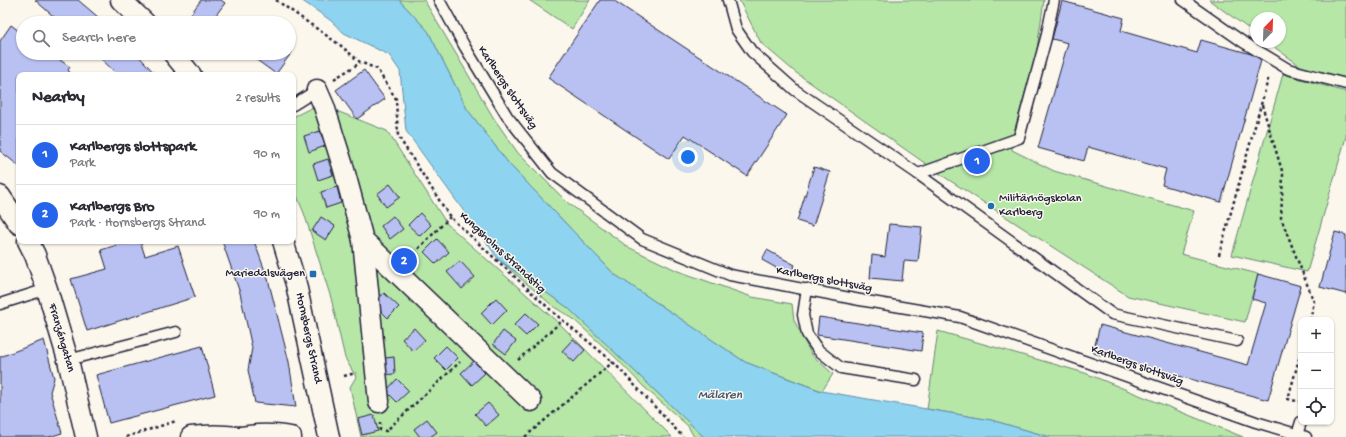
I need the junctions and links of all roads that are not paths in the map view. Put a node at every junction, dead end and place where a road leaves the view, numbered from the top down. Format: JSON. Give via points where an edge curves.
{"nodes":[{"id":1,"x":121,"y":0,"type":"edge"},
{"id":2,"x":440,"y":0,"type":"edge"},
{"id":3,"x":728,"y":0,"type":"edge"},
{"id":4,"x":1054,"y":0,"type":"edge"},
{"id":5,"x":1183,"y":0,"type":"edge"},
{"id":6,"x":138,"y":16,"type":"edge"},
{"id":7,"x":179,"y":60,"type":"edge"},
{"id":8,"x":189,"y":72,"type":"edge"},
{"id":9,"x":1346,"y":84,"type":"edge"},
{"id":10,"x":316,"y":90,"type":"joint"},
{"id":11,"x":296,"y":103,"type":"edge"},
{"id":12,"x":918,"y":174,"type":"junction"},
{"id":13,"x":0,"y":196,"type":"edge"},
{"id":14,"x":16,"y":220,"type":"edge"},
{"id":15,"x":363,"y":240,"type":"junction"},
{"id":16,"x":30,"y":244,"type":"edge"},
{"id":17,"x":284,"y":244,"type":"edge"},
{"id":18,"x":47,"y":289,"type":"junction"},
{"id":19,"x":807,"y":290,"type":"junction"},
{"id":20,"x":0,"y":304,"type":"edge"},
{"id":21,"x":176,"y":332,"type":"dead end"},
{"id":22,"x":1238,"y":341,"type":"dead end"},
{"id":23,"x":68,"y":360,"type":"junction"},
{"id":24,"x":916,"y":380,"type":"dead end"},
{"id":25,"x":531,"y":401,"type":"dead end"},
{"id":26,"x":379,"y":402,"type":"road end"},
{"id":27,"x":1301,"y":425,"type":"edge"},
{"id":28,"x":1302,"y":436,"type":"edge"},
{"id":29,"x":86,"y":437,"type":"edge"},
{"id":30,"x":191,"y":437,"type":"edge"},
{"id":31,"x":239,"y":437,"type":"edge"},
{"id":32,"x":291,"y":437,"type":"edge"},
{"id":33,"x":329,"y":437,"type":"edge"}],
"edges":[{"from":1,"to":6,"type":"street"},
{"from":2,"to":19,"type":"lane","name":"Karlbergs slottsväg","via":[[465,47],[508,116],[552,173],[642,239],[730,275]]},
{"from":3,"to":12,"type":"lane","via":[[736,29],[752,52],[796,90]]},
{"from":4,"to":12,"type":"lane","via":[[1019,138]]},
{"from":5,"to":9,"type":"lane","via":[[1288,69]]},
{"from":7,"to":8,"type":"street"},
{"from":10,"to":11,"type":"lane"},
{"from":10,"to":15,"type":"street","via":[[324,106],[343,166]]},
{"from":12,"to":22,"type":"lane","via":[[1112,314]]},
{"from":13,"to":14,"type":"street"},
{"from":15,"to":25,"type":"street"},
{"from":15,"to":26,"type":"street"},
{"from":16,"to":18,"type":"street","name":"Franzéngatan"},
{"from":17,"to":33,"type":"street","name":"Hornsbergs Strand","via":[[296,284]]},
{"from":18,"to":20,"type":"lane"},
{"from":18,"to":23,"type":"street","name":"Franzéngatan"},
{"from":19,"to":24,"type":"lane","via":[[803,315],[807,334],[818,350],[840,368]]},
{"from":19,"to":28,"type":"lane","name":"Karlbergs slottsväg","via":[[960,317]]},
{"from":21,"to":23,"type":"lane"},
{"from":23,"to":29,"type":"street","name":"Franzéngatan"},
{"from":27,"to":28,"type":"lane"},
{"from":30,"to":31,"type":"street"},
{"from":31,"to":32,"type":"street","via":[[259,434]]}]}
